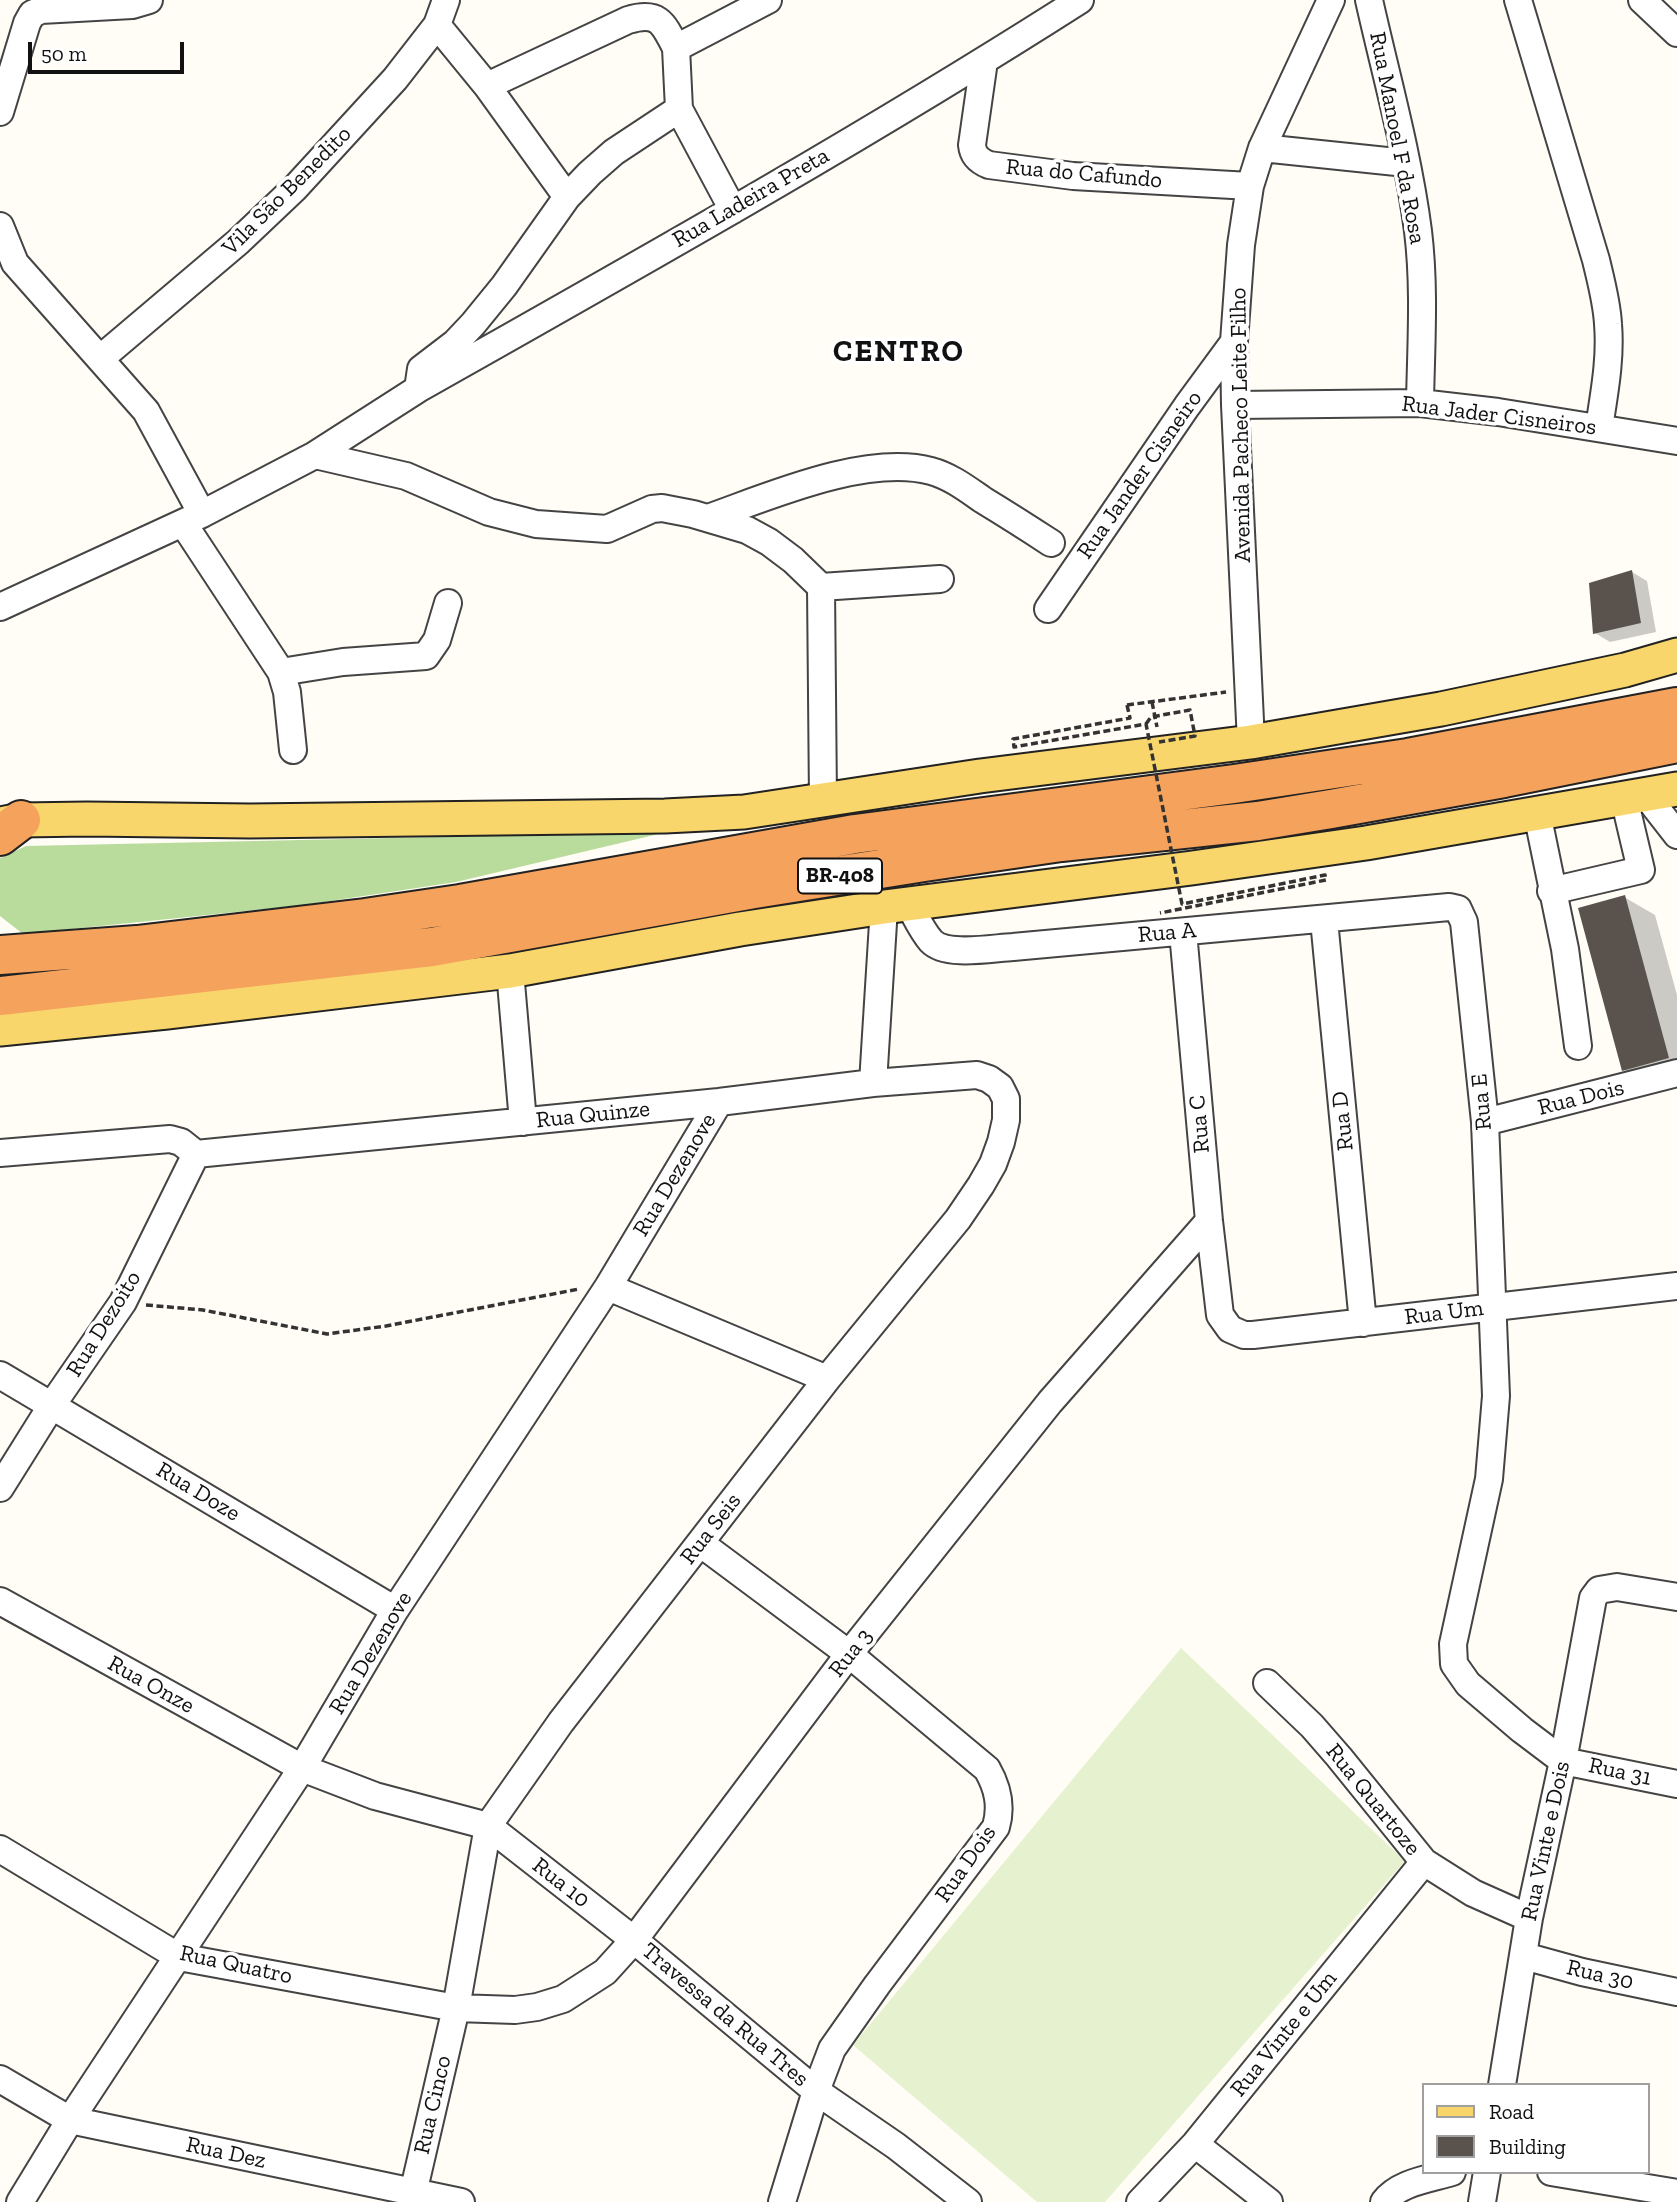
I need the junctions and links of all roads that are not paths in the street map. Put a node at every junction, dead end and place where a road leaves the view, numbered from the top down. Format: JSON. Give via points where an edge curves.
{"nodes":[{"id":1,"x":149,"y":0,"type":"edge"},
{"id":2,"x":768,"y":0,"type":"edge"},
{"id":3,"x":1080,"y":0,"type":"edge"},
{"id":4,"x":1331,"y":0,"type":"edge"},
{"id":5,"x":1369,"y":0,"type":"edge"},
{"id":6,"x":1518,"y":0,"type":"edge"},
{"id":7,"x":1642,"y":0,"type":"edge"},
{"id":8,"x":34,"y":5,"type":"edge"},
{"id":9,"x":441,"y":12,"type":"edge"},
{"id":10,"x":1677,"y":33,"type":"edge"},
{"id":11,"x":676,"y":48,"type":"junction"},
{"id":12,"x":984,"y":61,"type":"junction"},
{"id":13,"x":487,"y":86,"type":"junction"},
{"id":14,"x":679,"y":109,"type":"junction"},
{"id":15,"x":0,"y":112,"type":"edge"},
{"id":16,"x":1262,"y":148,"type":"junction"},
{"id":17,"x":1406,"y":163,"type":"junction"},
{"id":18,"x":1250,"y":186,"type":"junction"},
{"id":19,"x":567,"y":197,"type":"junction"},
{"id":20,"x":733,"y":210,"type":"junction"},
{"id":21,"x":0,"y":226,"type":"edge"},
{"id":22,"x":8,"y":269,"type":"edge"},
{"id":23,"x":1234,"y":342,"type":"junction"},
{"id":24,"x":102,"y":358,"type":"junction"},
{"id":25,"x":418,"y":389,"type":"junction"},
{"id":26,"x":1420,"y":403,"type":"junction"},
{"id":27,"x":1235,"y":405,"type":"junction"},
{"id":28,"x":1599,"y":428,"type":"junction"},
{"id":29,"x":1677,"y":441,"type":"edge"},
{"id":30,"x":315,"y":455,"type":"junction"},
{"id":31,"x":193,"y":518,"type":"junction"},
{"id":32,"x":708,"y":518,"type":"junction"},
{"id":33,"x":1051,"y":542,"type":"dead end"},
{"id":34,"x":940,"y":579,"type":"dead end"},
{"id":35,"x":821,"y":587,"type":"junction"},
{"id":36,"x":448,"y":603,"type":"dead end"},
{"id":37,"x":0,"y":607,"type":"edge"},
{"id":38,"x":1048,"y":609,"type":"dead end"},
{"id":39,"x":1677,"y":655,"type":"edge"},
{"id":40,"x":281,"y":672,"type":"junction"},
{"id":41,"x":1677,"y":707,"type":"edge"},
{"id":42,"x":1251,"y":742,"type":"junction"},
{"id":43,"x":1677,"y":743,"type":"edge"},
{"id":44,"x":293,"y":750,"type":"dead end"},
{"id":45,"x":1677,"y":789,"type":"edge"},
{"id":46,"x":1634,"y":796,"type":"junction"},
{"id":47,"x":823,"y":801,"type":"junction"},
{"id":48,"x":1537,"y":813,"type":"junction"},
{"id":49,"x":7,"y":826,"type":"edge"},
{"id":50,"x":1677,"y":835,"type":"edge"},
{"id":51,"x":1551,"y":891,"type":"junction"},
{"id":52,"x":896,"y":905,"type":"junction"},
{"id":53,"x":1449,"y":907,"type":"joint"},
{"id":54,"x":1324,"y":920,"type":"junction"},
{"id":55,"x":1183,"y":932,"type":"junction"},
{"id":56,"x":5,"y":949,"type":"edge"},
{"id":57,"x":510,"y":971,"type":"junction"},
{"id":58,"x":0,"y":996,"type":"edge"},
{"id":59,"x":0,"y":1028,"type":"edge"},
{"id":60,"x":1578,"y":1046,"type":"dead end"},
{"id":61,"x":1677,"y":1073,"type":"edge"},
{"id":62,"x":989,"y":1079,"type":"joint"},
{"id":63,"x":873,"y":1083,"type":"junction"},
{"id":64,"x":719,"y":1102,"type":"junction"},
{"id":65,"x":523,"y":1122,"type":"junction"},
{"id":66,"x":1485,"y":1122,"type":"junction"},
{"id":67,"x":0,"y":1153,"type":"edge"},
{"id":68,"x":196,"y":1154,"type":"junction"},
{"id":69,"x":1209,"y":1221,"type":"junction"},
{"id":70,"x":1677,"y":1286,"type":"edge"},
{"id":71,"x":608,"y":1287,"type":"junction"},
{"id":72,"x":1491,"y":1307,"type":"junction"},
{"id":73,"x":1220,"y":1315,"type":"joint"},
{"id":74,"x":1363,"y":1323,"type":"junction"},
{"id":75,"x":0,"y":1375,"type":"edge"},
{"id":76,"x":827,"y":1379,"type":"junction"},
{"id":77,"x":52,"y":1405,"type":"junction"},
{"id":78,"x":0,"y":1488,"type":"edge"},
{"id":79,"x":699,"y":1544,"type":"junction"},
{"id":80,"x":1677,"y":1597,"type":"edge"},
{"id":81,"x":0,"y":1601,"type":"edge"},
{"id":82,"x":395,"y":1610,"type":"junction"},
{"id":83,"x":849,"y":1654,"type":"junction"},
{"id":84,"x":1267,"y":1683,"type":"dead end"},
{"id":85,"x":1563,"y":1760,"type":"junction"},
{"id":86,"x":302,"y":1768,"type":"junction"},
{"id":87,"x":1677,"y":1784,"type":"edge"},
{"id":88,"x":488,"y":1826,"type":"junction"},
{"id":89,"x":0,"y":1849,"type":"edge"},
{"id":90,"x":1424,"y":1862,"type":"junction"},
{"id":91,"x":1529,"y":1918,"type":"junction"},
{"id":92,"x":634,"y":1940,"type":"junction"},
{"id":93,"x":1524,"y":1956,"type":"junction"},
{"id":94,"x":179,"y":1957,"type":"junction"},
{"id":95,"x":1677,"y":1992,"type":"edge"},
{"id":96,"x":456,"y":2008,"type":"junction"},
{"id":97,"x":0,"y":2079,"type":"edge"},
{"id":98,"x":1502,"y":2083,"type":"edge"},
{"id":99,"x":816,"y":2091,"type":"junction"},
{"id":100,"x":70,"y":2120,"type":"junction"},
{"id":101,"x":1195,"y":2144,"type":"junction"},
{"id":102,"x":1445,"y":2174,"type":"edge"},
{"id":103,"x":1487,"y":2174,"type":"edge"},
{"id":104,"x":1563,"y":2174,"type":"edge"},
{"id":105,"x":1677,"y":2193,"type":"edge"},
{"id":106,"x":412,"y":2197,"type":"edge"},
{"id":107,"x":20,"y":2202,"type":"edge"},
{"id":108,"x":461,"y":2202,"type":"edge"},
{"id":109,"x":782,"y":2202,"type":"edge"},
{"id":110,"x":968,"y":2202,"type":"edge"},
{"id":111,"x":1140,"y":2202,"type":"edge"},
{"id":112,"x":1269,"y":2202,"type":"edge"},
{"id":113,"x":1384,"y":2202,"type":"edge"},
{"id":114,"x":1482,"y":2202,"type":"edge"}],
"edges":[{"from":1,"to":8,"type":"street","via":[[132,5]]},
{"from":2,"to":11,"type":"street"},
{"from":3,"to":12,"type":"street","name":"Rua Ladeira Preta"},
{"from":4,"to":16,"type":"street","name":"Avenida Pacheco Leite Filho"},
{"from":5,"to":17,"type":"street","name":"Rua Manoel F da Rosa"},
{"from":6,"to":28,"type":"street","via":[[1606,303],[1608,362]]},
{"from":7,"to":10,"type":"street"},
{"from":8,"to":15,"type":"street"},
{"from":9,"to":13,"type":"street"},
{"from":9,"to":24,"type":"street","name":"Vila São Benedito","via":[[362,116],[295,188]]},
{"from":11,"to":13,"type":"street","via":[[662,25],[644,15]]},
{"from":11,"to":14,"type":"street"},
{"from":12,"to":18,"type":"street","name":"Rua do Cafundo","via":[[972,145],[981,162],[1073,176]]},
{"from":12,"to":20,"type":"street","name":"Rua Ladeira Preta"},
{"from":13,"to":19,"type":"street"},
{"from":14,"to":19,"type":"street","via":[[614,152]]},
{"from":14,"to":20,"type":"street"},
{"from":16,"to":17,"type":"street"},
{"from":16,"to":18,"type":"street","name":"Avenida Pacheco Leite Filho"},
{"from":17,"to":26,"type":"street","name":"Rua Manoel F da Rosa","via":[[1421,273]]},
{"from":18,"to":23,"type":"street","name":"Avenida Pacheco Leite Filho"},
{"from":19,"to":25,"type":"street","via":[[472,324],[421,369]]},
{"from":20,"to":25,"type":"street","name":"Rua Ladeira Preta"},
{"from":21,"to":22,"type":"street"},
{"from":22,"to":24,"type":"street"},
{"from":23,"to":27,"type":"street","name":"Avenida Pacheco Leite Filho"},
{"from":23,"to":38,"type":"street","name":"Rua Jander Cisneiro"},
{"from":24,"to":31,"type":"street","via":[[146,411]]},
{"from":25,"to":30,"type":"street","name":"Rua Ladeira Preta"},
{"from":26,"to":27,"type":"street","name":"Rua Jader Cisneiros"},
{"from":26,"to":28,"type":"street","name":"Rua Jader Cisneiros"},
{"from":27,"to":42,"type":"street","name":"Avenida Pacheco Leite Filho"},
{"from":28,"to":29,"type":"street","name":"Rua Jader Cisneiros"},
{"from":30,"to":31,"type":"street","name":"Rua Ladeira Preta"},
{"from":30,"to":32,"type":"street","via":[[406,476],[489,512],[536,524],[607,529],[662,508]]},
{"from":31,"to":37,"type":"street","name":"Rua Ladeira Preta"},
{"from":31,"to":40,"type":"street"},
{"from":32,"to":33,"type":"street","via":[[831,477],[912,468],[954,481]]},
{"from":32,"to":35,"type":"street","via":[[769,542]]},
{"from":34,"to":35,"type":"street"},
{"from":35,"to":47,"type":"street"},
{"from":36,"to":40,"type":"street","via":[[437,640],[426,656]]},
{"from":39,"to":42,"type":"main road","via":[[1441,709]]},
{"from":40,"to":44,"type":"street","via":[[288,692]]},
{"from":41,"to":56,"type":"highway","number":"BR-408","via":[[1408,758],[855,834],[392,914],[150,943]]},
{"from":42,"to":47,"type":"main road"},
{"from":43,"to":58,"type":"highway","number":"BR-408","via":[[1258,821],[937,860],[432,947]]},
{"from":45,"to":46,"type":"main road"},
{"from":46,"to":48,"type":"main road"},
{"from":46,"to":50,"type":"street"},
{"from":46,"to":51,"type":"street","via":[[1641,870]]},
{"from":47,"to":49,"type":"main road","via":[[665,816]]},
{"from":48,"to":51,"type":"street"},
{"from":48,"to":52,"type":"main road","via":[[1192,868]]},
{"from":51,"to":60,"type":"street","via":[[1565,949]]},
{"from":52,"to":55,"type":"street","name":"Rua A","via":[[937,946],[956,950]]},
{"from":52,"to":57,"type":"main road"},
{"from":52,"to":63,"type":"street"},
{"from":53,"to":54,"type":"street","name":"Rua A"},
{"from":53,"to":66,"type":"street","name":"Rua E","via":[[1458,909],[1464,922]]},
{"from":54,"to":55,"type":"street","name":"Rua A"},
{"from":54,"to":74,"type":"street","name":"Rua D"},
{"from":55,"to":69,"type":"street","name":"Rua C"},
{"from":57,"to":59,"type":"main road"},
{"from":57,"to":65,"type":"street"},
{"from":61,"to":66,"type":"street","name":"Rua Dois"},
{"from":62,"to":63,"type":"street","name":"Rua Quinze"},
{"from":62,"to":76,"type":"street","name":"Rua Seis","via":[[1006,1099],[1006,1120],[993,1164],[958,1219]]},
{"from":63,"to":64,"type":"street","name":"Rua Quinze"},
{"from":64,"to":65,"type":"street","name":"Rua Quinze"},
{"from":64,"to":71,"type":"street","name":"Rua Dezenove"},
{"from":65,"to":68,"type":"street","name":"Rua Quinze"},
{"from":66,"to":72,"type":"street","name":"Rua E"},
{"from":67,"to":68,"type":"street","via":[[170,1139]]},
{"from":68,"to":77,"type":"street","name":"Rua Dezoito","via":[[123,1302]]},
{"from":69,"to":73,"type":"street","name":"Rua C"},
{"from":69,"to":83,"type":"street","name":"Rua 3","via":[[1050,1402]]},
{"from":70,"to":72,"type":"street","name":"Rua Um"},
{"from":71,"to":76,"type":"street"},
{"from":71,"to":82,"type":"street","name":"Rua Dezenove"},
{"from":72,"to":74,"type":"street","name":"Rua Um"},
{"from":72,"to":85,"type":"street","name":"Rua E","via":[[1494,1439],[1480,1529],[1453,1644],[1454,1664],[1468,1684]]},
{"from":73,"to":74,"type":"street","name":"Rua Um","via":[[1230,1329],[1244,1335]]},
{"from":75,"to":77,"type":"street","name":"Rua Doze"},
{"from":76,"to":79,"type":"street","name":"Rua Seis"},
{"from":77,"to":78,"type":"street","name":"Rua Dezoito"},
{"from":77,"to":82,"type":"street","name":"Rua Doze"},
{"from":79,"to":83,"type":"street","name":"Rua Dois"},
{"from":79,"to":88,"type":"street","name":"Rua Seis","via":[[561,1722]]},
{"from":80,"to":85,"type":"street","name":"Rua Vinte e Dois","via":[[1617,1587],[1600,1590],[1593,1598]]},
{"from":81,"to":86,"type":"street","name":"Rua Onze"},
{"from":82,"to":86,"type":"street","name":"Rua Dezenove"},
{"from":83,"to":92,"type":"street","name":"Rua 3"},
{"from":83,"to":99,"type":"street","name":"Rua Dois","via":[[987,1769],[997,1790],[999,1815],[996,1827],[845,2029]]},
{"from":84,"to":90,"type":"street","name":"Rua Quartoze","via":[[1312,1726]]},
{"from":85,"to":87,"type":"street","name":"Rua 31"},
{"from":85,"to":91,"type":"street","name":"Rua Vinte e Dois"},
{"from":86,"to":88,"type":"street","via":[[375,1796]]},
{"from":86,"to":94,"type":"street","name":"Rua Dezenove"},
{"from":88,"to":92,"type":"street","name":"Rua 10"},
{"from":88,"to":96,"type":"street","name":"Rua Seis"},
{"from":89,"to":94,"type":"street","name":"Rua Quatro"},
{"from":90,"to":91,"type":"street","name":"Rua Quartoze","via":[[1473,1893]]},
{"from":90,"to":101,"type":"street","name":"Rua Vinte e Um"},
{"from":91,"to":93,"type":"street","name":"Rua Vinte e Dois"},
{"from":92,"to":96,"type":"street","name":"Rua 3","via":[[605,1972],[563,1999],[515,2010]]},
{"from":92,"to":99,"type":"street","name":"Travessa da Rua Tres"},
{"from":93,"to":95,"type":"street","name":"Rua 30"},
{"from":93,"to":98,"type":"street","name":"Rua Vinte e Dois"},
{"from":94,"to":96,"type":"street","name":"Rua Quatro"},
{"from":94,"to":100,"type":"street","name":"Rua Dezenove"},
{"from":96,"to":106,"type":"street","name":"Rua Cinco"},
{"from":97,"to":100,"type":"street","name":"Rua Dez"},
{"from":99,"to":109,"type":"street","name":"Rua Dois"},
{"from":99,"to":110,"type":"street","name":"Travessa da Rua Tres"},
{"from":100,"to":106,"type":"street","name":"Rua Dez"},
{"from":100,"to":107,"type":"street","name":"Rua Dezenove"},
{"from":101,"to":111,"type":"street","name":"Rua Vinte e Um"},
{"from":101,"to":112,"type":"street"},
{"from":102,"to":113,"type":"street","via":[[1403,2187]]},
{"from":103,"to":114,"type":"street"},
{"from":104,"to":105,"type":"street"},
{"from":106,"to":108,"type":"street","name":"Rua Dez"}]}
